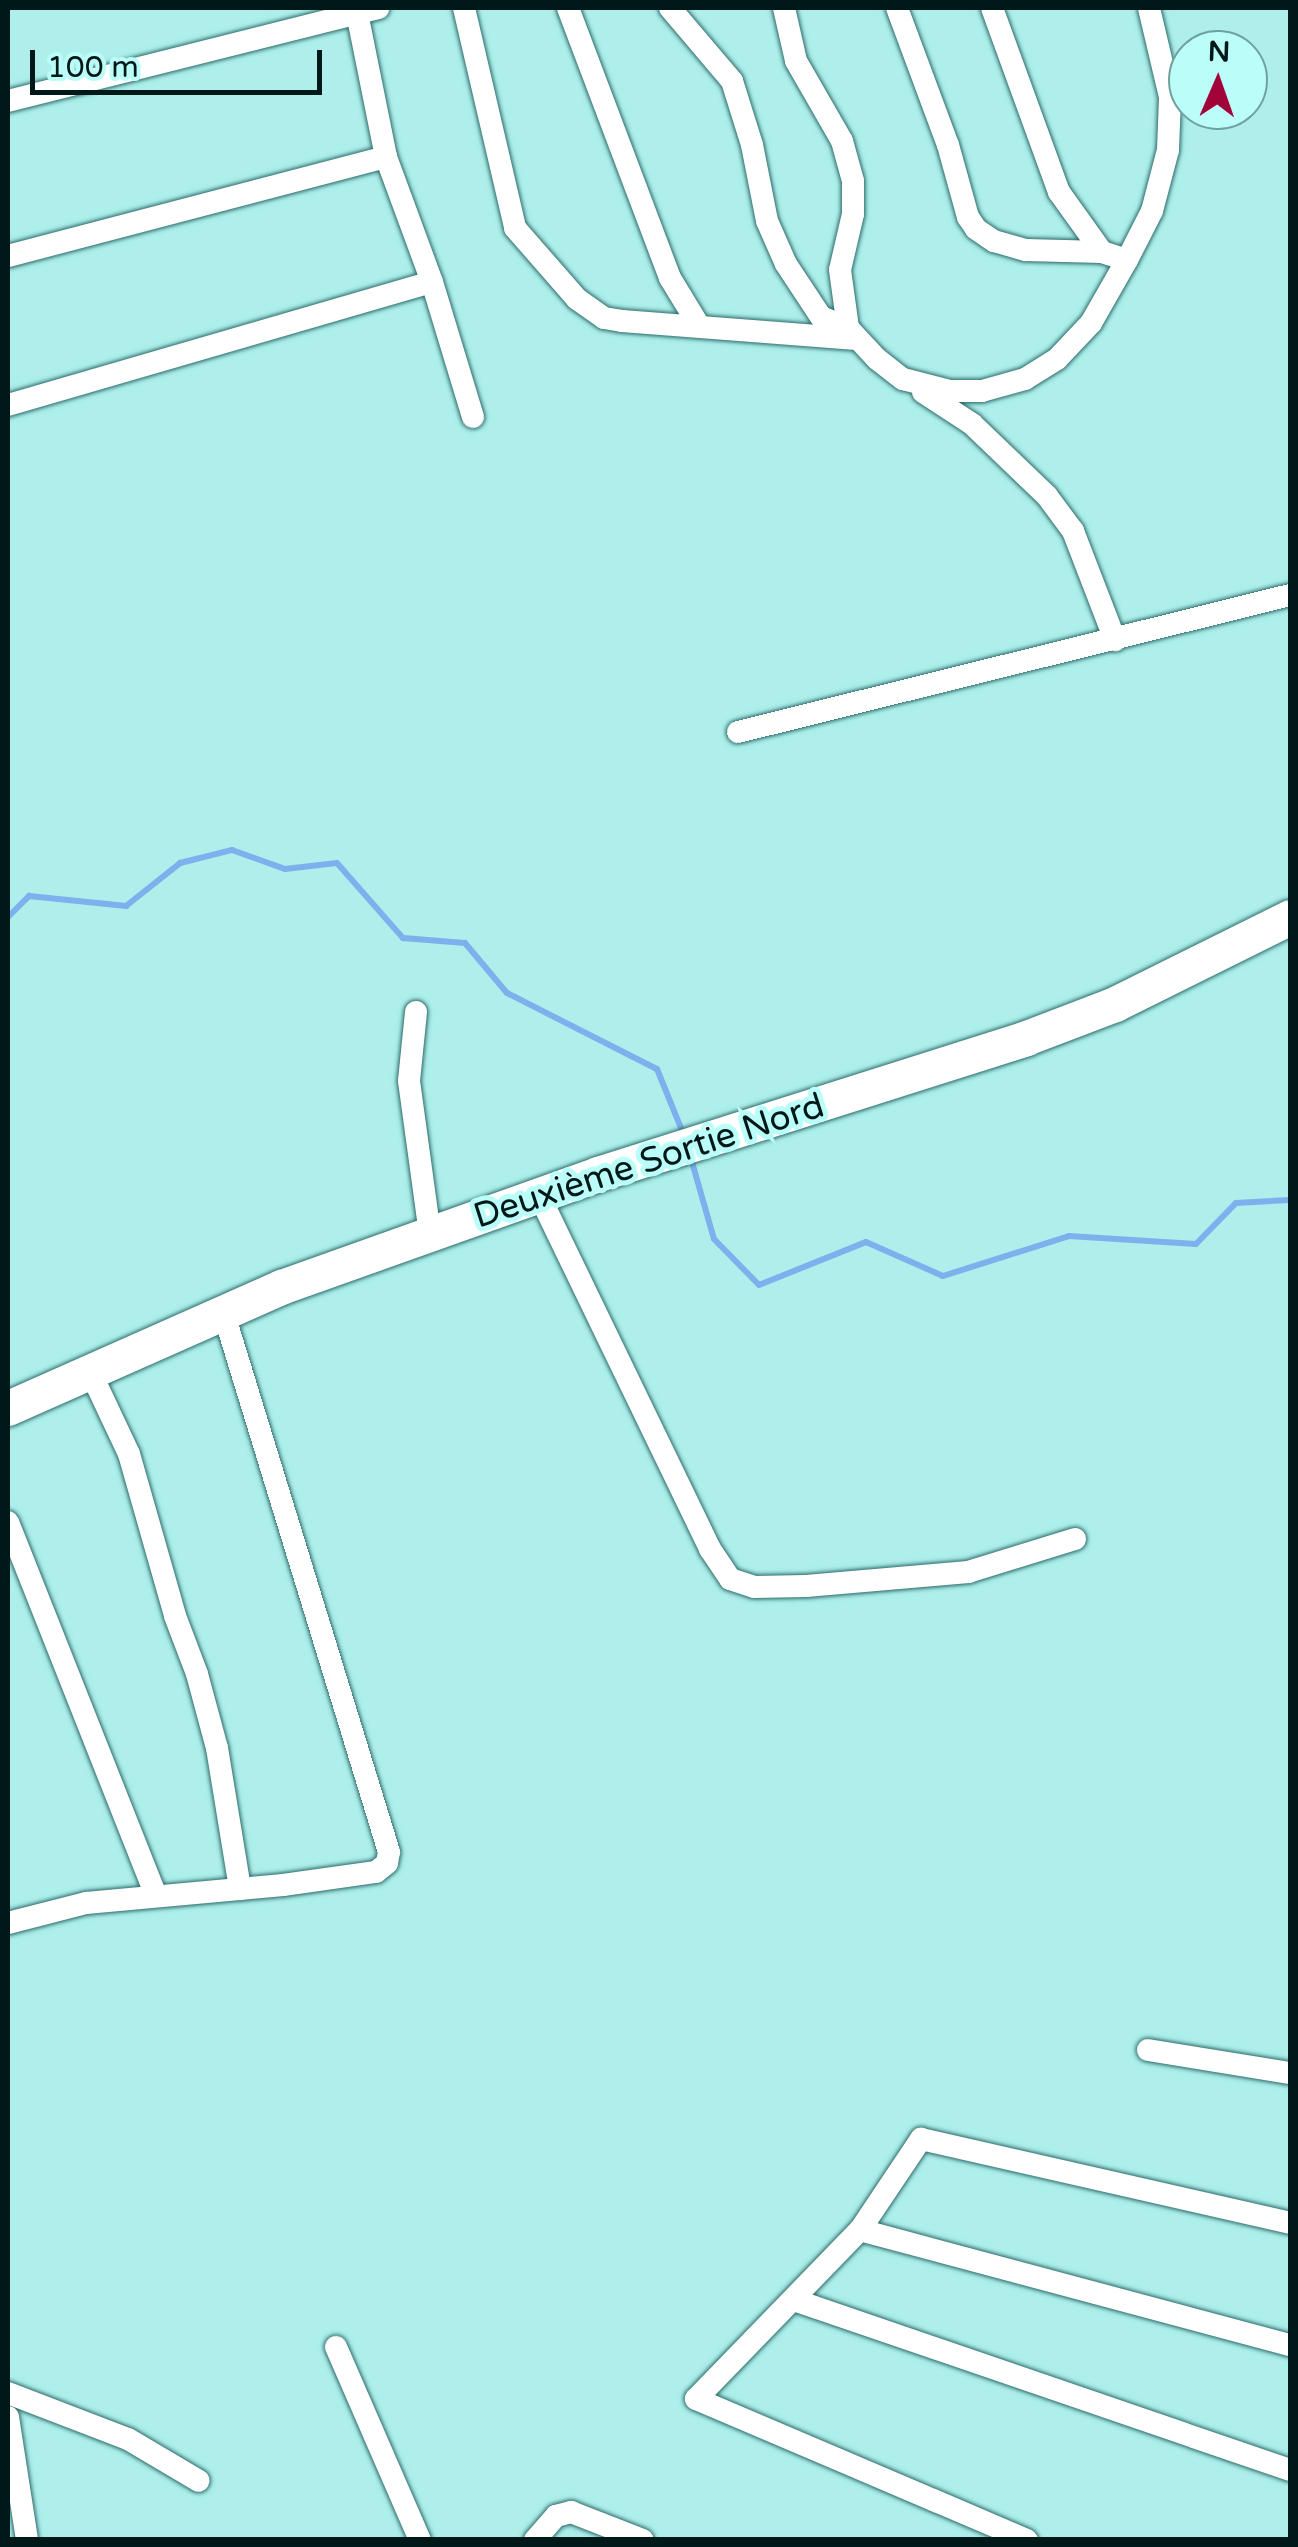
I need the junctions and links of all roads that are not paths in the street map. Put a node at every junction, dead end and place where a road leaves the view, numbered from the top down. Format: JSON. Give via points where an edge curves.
{"nodes":[{"id":1,"x":464,"y":8,"type":"edge"},
{"id":2,"x":568,"y":8,"type":"edge"},
{"id":3,"x":670,"y":8,"type":"edge"},
{"id":4,"x":784,"y":8,"type":"edge"},
{"id":5,"x":896,"y":8,"type":"edge"},
{"id":6,"x":992,"y":8,"type":"edge"},
{"id":7,"x":1149,"y":8,"type":"edge"},
{"id":8,"x":364,"y":9,"type":"edge"},
{"id":9,"x":8,"y":101,"type":"edge"},
{"id":10,"x":386,"y":157,"type":"junction"},
{"id":11,"x":1102,"y":252,"type":"junction"},
{"id":12,"x":8,"y":256,"type":"edge"},
{"id":13,"x":1127,"y":260,"type":"junction"},
{"id":14,"x":840,"y":270,"type":"junction"},
{"id":15,"x":800,"y":278,"type":"junction"},
{"id":16,"x":432,"y":282,"type":"junction"},
{"id":17,"x":698,"y":324,"type":"junction"},
{"id":18,"x":852,"y":333,"type":"junction"},
{"id":19,"x":903,"y":378,"type":"junction"},
{"id":20,"x":8,"y":405,"type":"edge"},
{"id":21,"x":473,"y":416,"type":"dead end"},
{"id":22,"x":1290,"y":595,"type":"edge"},
{"id":23,"x":1115,"y":640,"type":"junction"},
{"id":24,"x":738,"y":732,"type":"dead end"},
{"id":25,"x":1290,"y":918,"type":"edge"},
{"id":26,"x":416,"y":1012,"type":"dead end"},
{"id":27,"x":539,"y":1195,"type":"junction"},
{"id":28,"x":430,"y":1234,"type":"junction"},
{"id":29,"x":223,"y":1311,"type":"junction"},
{"id":30,"x":89,"y":1369,"type":"junction"},
{"id":31,"x":8,"y":1408,"type":"edge"},
{"id":32,"x":8,"y":1522,"type":"edge"},
{"id":33,"x":1075,"y":1539,"type":"dead end"},
{"id":34,"x":240,"y":1888,"type":"junction"},
{"id":35,"x":155,"y":1894,"type":"junction"},
{"id":36,"x":8,"y":1897,"type":"edge"},
{"id":37,"x":12,"y":1921,"type":"edge"},
{"id":38,"x":1148,"y":2050,"type":"dead end"},
{"id":39,"x":1290,"y":2073,"type":"edge"},
{"id":40,"x":1290,"y":2224,"type":"edge"},
{"id":41,"x":860,"y":2230,"type":"junction"},
{"id":42,"x":794,"y":2300,"type":"junction"},
{"id":43,"x":1290,"y":2345,"type":"edge"},
{"id":44,"x":336,"y":2346,"type":"dead end"},
{"id":45,"x":8,"y":2393,"type":"edge"},
{"id":46,"x":8,"y":2418,"type":"edge"},
{"id":47,"x":1290,"y":2470,"type":"edge"},
{"id":48,"x":199,"y":2481,"type":"dead end"},
{"id":49,"x":27,"y":2540,"type":"edge"},
{"id":50,"x":420,"y":2540,"type":"edge"},
{"id":51,"x":535,"y":2540,"type":"edge"},
{"id":52,"x":643,"y":2540,"type":"edge"},
{"id":53,"x":1027,"y":2540,"type":"edge"}],
"edges":[{"from":1,"to":17,"type":"street","via":[[515,228],[558,281],[604,318]]},
{"from":2,"to":17,"type":"street","via":[[664,265]]},
{"from":3,"to":15,"type":"street","via":[[732,81],[767,221],[786,264]]},
{"from":4,"to":14,"type":"street","via":[[796,61],[842,141],[853,181]]},
{"from":5,"to":11,"type":"street","via":[[976,229],[1026,250]]},
{"from":6,"to":11,"type":"street","via":[[1059,192]]},
{"from":7,"to":13,"type":"street","via":[[1170,98],[1168,150],[1152,212]]},
{"from":8,"to":9,"type":"street"},
{"from":8,"to":10,"type":"street"},
{"from":10,"to":12,"type":"street"},
{"from":10,"to":16,"type":"street"},
{"from":11,"to":13,"type":"street"},
{"from":13,"to":19,"type":"street","via":[[1090,323],[1057,359],[1025,379],[982,391],[950,391]]},
{"from":14,"to":15,"type":"street"},
{"from":14,"to":18,"type":"street"},
{"from":15,"to":18,"type":"street","via":[[821,316]]},
{"from":16,"to":20,"type":"street"},
{"from":16,"to":21,"type":"street"},
{"from":17,"to":18,"type":"street"},
{"from":18,"to":19,"type":"street"},
{"from":19,"to":23,"type":"street","via":[[972,424],[1047,496],[1072,532]]},
{"from":22,"to":23,"type":"street"},
{"from":23,"to":24,"type":"street"},
{"from":25,"to":27,"type":"main road","name":"Deuxième Sortie Nord","via":[[1062,1025]]},
{"from":26,"to":28,"type":"street","via":[[409,1081]]},
{"from":27,"to":28,"type":"main road","name":"Deuxième Sortie Nord"},
{"from":27,"to":33,"type":"street","via":[[730,1579],[754,1587],[806,1586],[968,1572]]},
{"from":28,"to":29,"type":"main road","name":"Deuxième Sortie Nord"},
{"from":29,"to":30,"type":"main road","name":"Deuxième Sortie Nord"},
{"from":29,"to":34,"type":"street","via":[[389,1852],[376,1872]]},
{"from":30,"to":31,"type":"main road","name":"Deuxième Sortie Nord"},
{"from":30,"to":34,"type":"street","via":[[130,1454],[198,1674]]},
{"from":32,"to":35,"type":"street"},
{"from":34,"to":35,"type":"street"},
{"from":35,"to":37,"type":"street"},
{"from":36,"to":37,"type":"street"},
{"from":38,"to":39,"type":"street"},
{"from":40,"to":41,"type":"street","via":[[922,2138]]},
{"from":41,"to":42,"type":"street"},
{"from":41,"to":43,"type":"street"},
{"from":42,"to":47,"type":"street"},
{"from":42,"to":53,"type":"street","via":[[696,2400]]},
{"from":44,"to":50,"type":"street"},
{"from":45,"to":48,"type":"street","via":[[128,2439]]},
{"from":46,"to":49,"type":"street"},
{"from":51,"to":52,"type":"street","via":[[556,2516],[572,2512]]}]}
